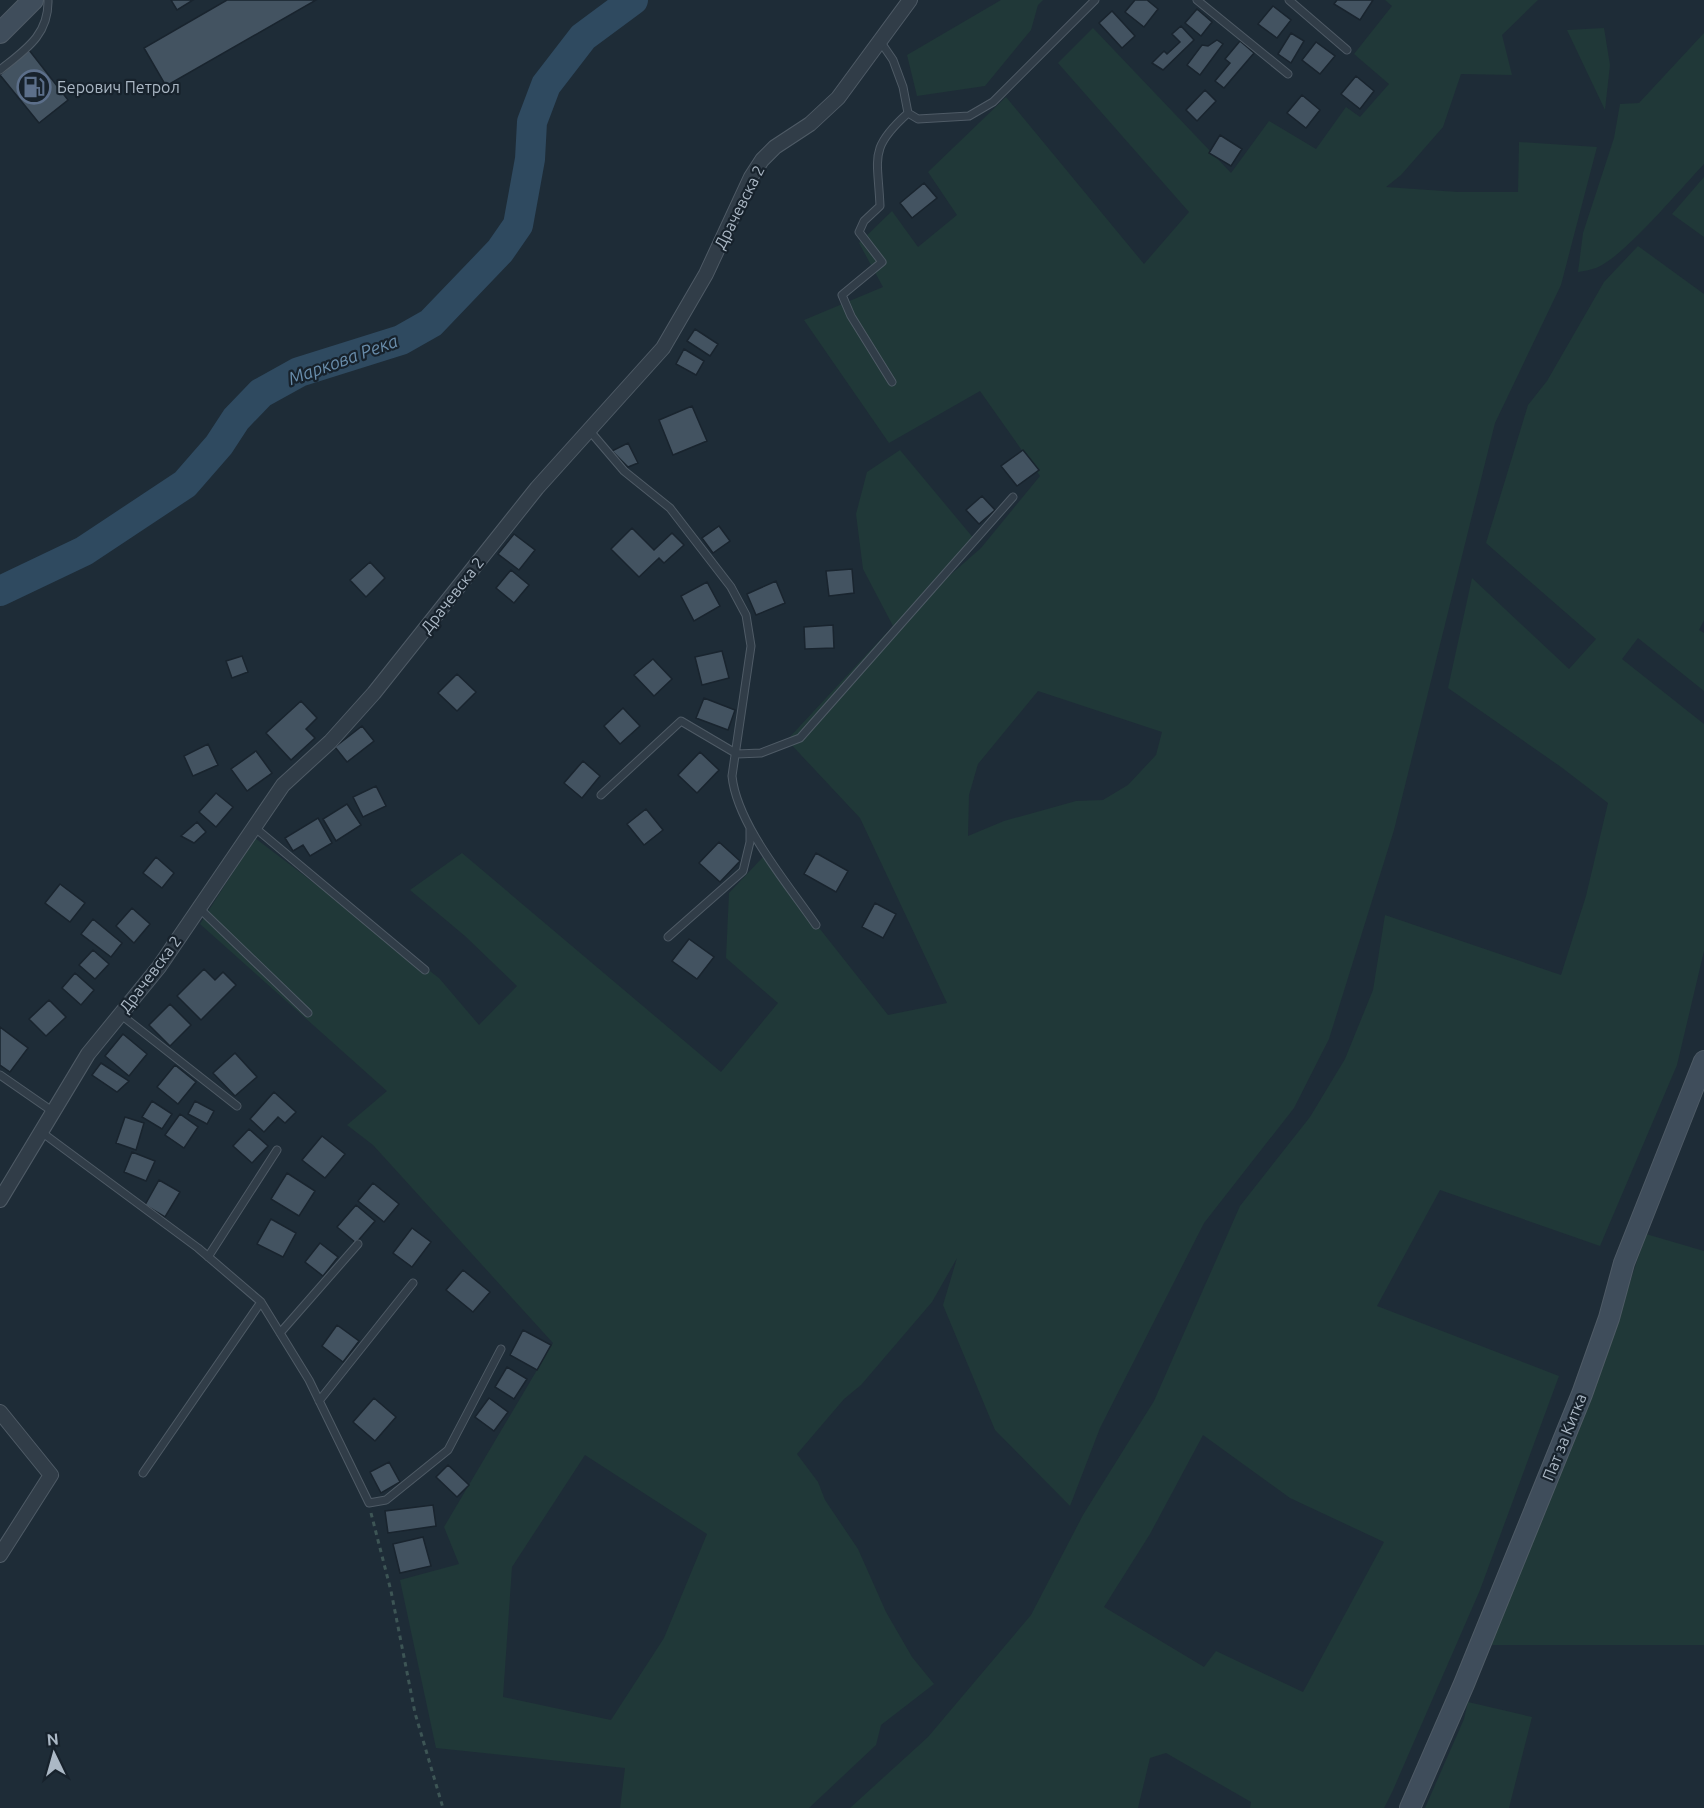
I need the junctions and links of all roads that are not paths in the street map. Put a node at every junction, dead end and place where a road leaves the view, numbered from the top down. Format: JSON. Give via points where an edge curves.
{"nodes":[{"id":1,"x":33,"y":0,"type":"edge"},
{"id":2,"x":48,"y":0,"type":"edge"},
{"id":3,"x":910,"y":0,"type":"edge"},
{"id":4,"x":1095,"y":0,"type":"edge"},
{"id":5,"x":1197,"y":0,"type":"edge"},
{"id":6,"x":1288,"y":0,"type":"edge"},
{"id":7,"x":0,"y":33,"type":"edge"},
{"id":8,"x":880,"y":41,"type":"junction"},
{"id":9,"x":1347,"y":50,"type":"dead end"},
{"id":10,"x":0,"y":70,"type":"edge"},
{"id":11,"x":1288,"y":74,"type":"dead end"},
{"id":12,"x":908,"y":112,"type":"junction"},
{"id":13,"x":892,"y":382,"type":"dead end"},
{"id":14,"x":589,"y":430,"type":"junction"},
{"id":15,"x":1013,"y":497,"type":"dead end"},
{"id":16,"x":737,"y":754,"type":"junction"},
{"id":17,"x":601,"y":795,"type":"dead end"},
{"id":18,"x":254,"y":827,"type":"junction"},
{"id":19,"x":750,"y":828,"type":"junction"},
{"id":20,"x":199,"y":908,"type":"junction"},
{"id":21,"x":816,"y":925,"type":"dead end"},
{"id":22,"x":668,"y":937,"type":"dead end"},
{"id":23,"x":425,"y":970,"type":"dead end"},
{"id":24,"x":120,"y":1014,"type":"junction"},
{"id":25,"x":308,"y":1014,"type":"dead end"},
{"id":26,"x":1704,"y":1060,"type":"edge"},
{"id":27,"x":0,"y":1075,"type":"edge"},
{"id":28,"x":237,"y":1106,"type":"dead end"},
{"id":29,"x":52,"y":1111,"type":"junction"},
{"id":30,"x":40,"y":1131,"type":"junction"},
{"id":31,"x":277,"y":1150,"type":"dead end"},
{"id":32,"x":0,"y":1200,"type":"edge"},
{"id":33,"x":358,"y":1244,"type":"dead end"},
{"id":34,"x":208,"y":1257,"type":"junction"},
{"id":35,"x":413,"y":1283,"type":"dead end"},
{"id":36,"x":261,"y":1302,"type":"junction"},
{"id":37,"x":280,"y":1333,"type":"junction"},
{"id":38,"x":501,"y":1349,"type":"dead end"},
{"id":39,"x":319,"y":1401,"type":"junction"},
{"id":40,"x":0,"y":1412,"type":"edge"},
{"id":41,"x":142,"y":1473,"type":"dead end"},
{"id":42,"x":0,"y":1555,"type":"edge"},
{"id":43,"x":1410,"y":1808,"type":"edge"}],
"edges":[{"from":1,"to":7,"type":"street"},
{"from":2,"to":10,"type":"lane","via":[[48,15],[37,40]]},
{"from":3,"to":8,"type":"street","name":"Драчевска 2"},
{"from":4,"to":12,"type":"lane","via":[[993,102],[969,116],[918,119]]},
{"from":5,"to":11,"type":"lane"},
{"from":6,"to":9,"type":"lane"},
{"from":8,"to":12,"type":"lane","via":[[893,60]]},
{"from":8,"to":14,"type":"street","name":"Драчевска 2","via":[[838,98],[762,160],[706,274],[663,348]]},
{"from":12,"to":13,"type":"lane","via":[[890,129],[877,151],[880,206],[864,221],[859,232],[882,262],[842,295],[850,316]]},
{"from":14,"to":16,"type":"lane","via":[[624,471],[670,508],[731,587],[746,615],[751,646]]},
{"from":14,"to":18,"type":"street","name":"Драчевска 2","via":[[537,488],[374,693],[330,742],[283,785]]},
{"from":15,"to":16,"type":"lane","via":[[800,738],[761,753]]},
{"from":16,"to":17,"type":"lane","via":[[681,721]]},
{"from":16,"to":19,"type":"lane","via":[[732,776],[734,793]]},
{"from":18,"to":20,"type":"street","name":"Драчевска 2"},
{"from":18,"to":23,"type":"lane"},
{"from":19,"to":21,"type":"lane"},
{"from":19,"to":22,"type":"lane","via":[[743,871]]},
{"from":20,"to":24,"type":"street","name":"Драчевска 2","via":[[159,967]]},
{"from":20,"to":25,"type":"lane"},
{"from":24,"to":28,"type":"lane"},
{"from":24,"to":29,"type":"street","name":"Драчевска 2","via":[[88,1054]]},
{"from":26,"to":43,"type":"street","name":"Пат за Китка","via":[[1624,1263],[1582,1394]]},
{"from":27,"to":29,"type":"lane"},
{"from":29,"to":30,"type":"street","name":"Драчевска 2"},
{"from":30,"to":32,"type":"street","name":"Драчевска 2"},
{"from":30,"to":34,"type":"lane"},
{"from":31,"to":34,"type":"lane"},
{"from":33,"to":37,"type":"lane"},
{"from":34,"to":36,"type":"lane"},
{"from":35,"to":39,"type":"lane"},
{"from":36,"to":37,"type":"lane"},
{"from":36,"to":41,"type":"lane"},
{"from":37,"to":39,"type":"lane"},
{"from":38,"to":39,"type":"lane","via":[[448,1450],[386,1500],[369,1503]]},
{"from":40,"to":42,"type":"street","via":[[51,1475]]}]}
